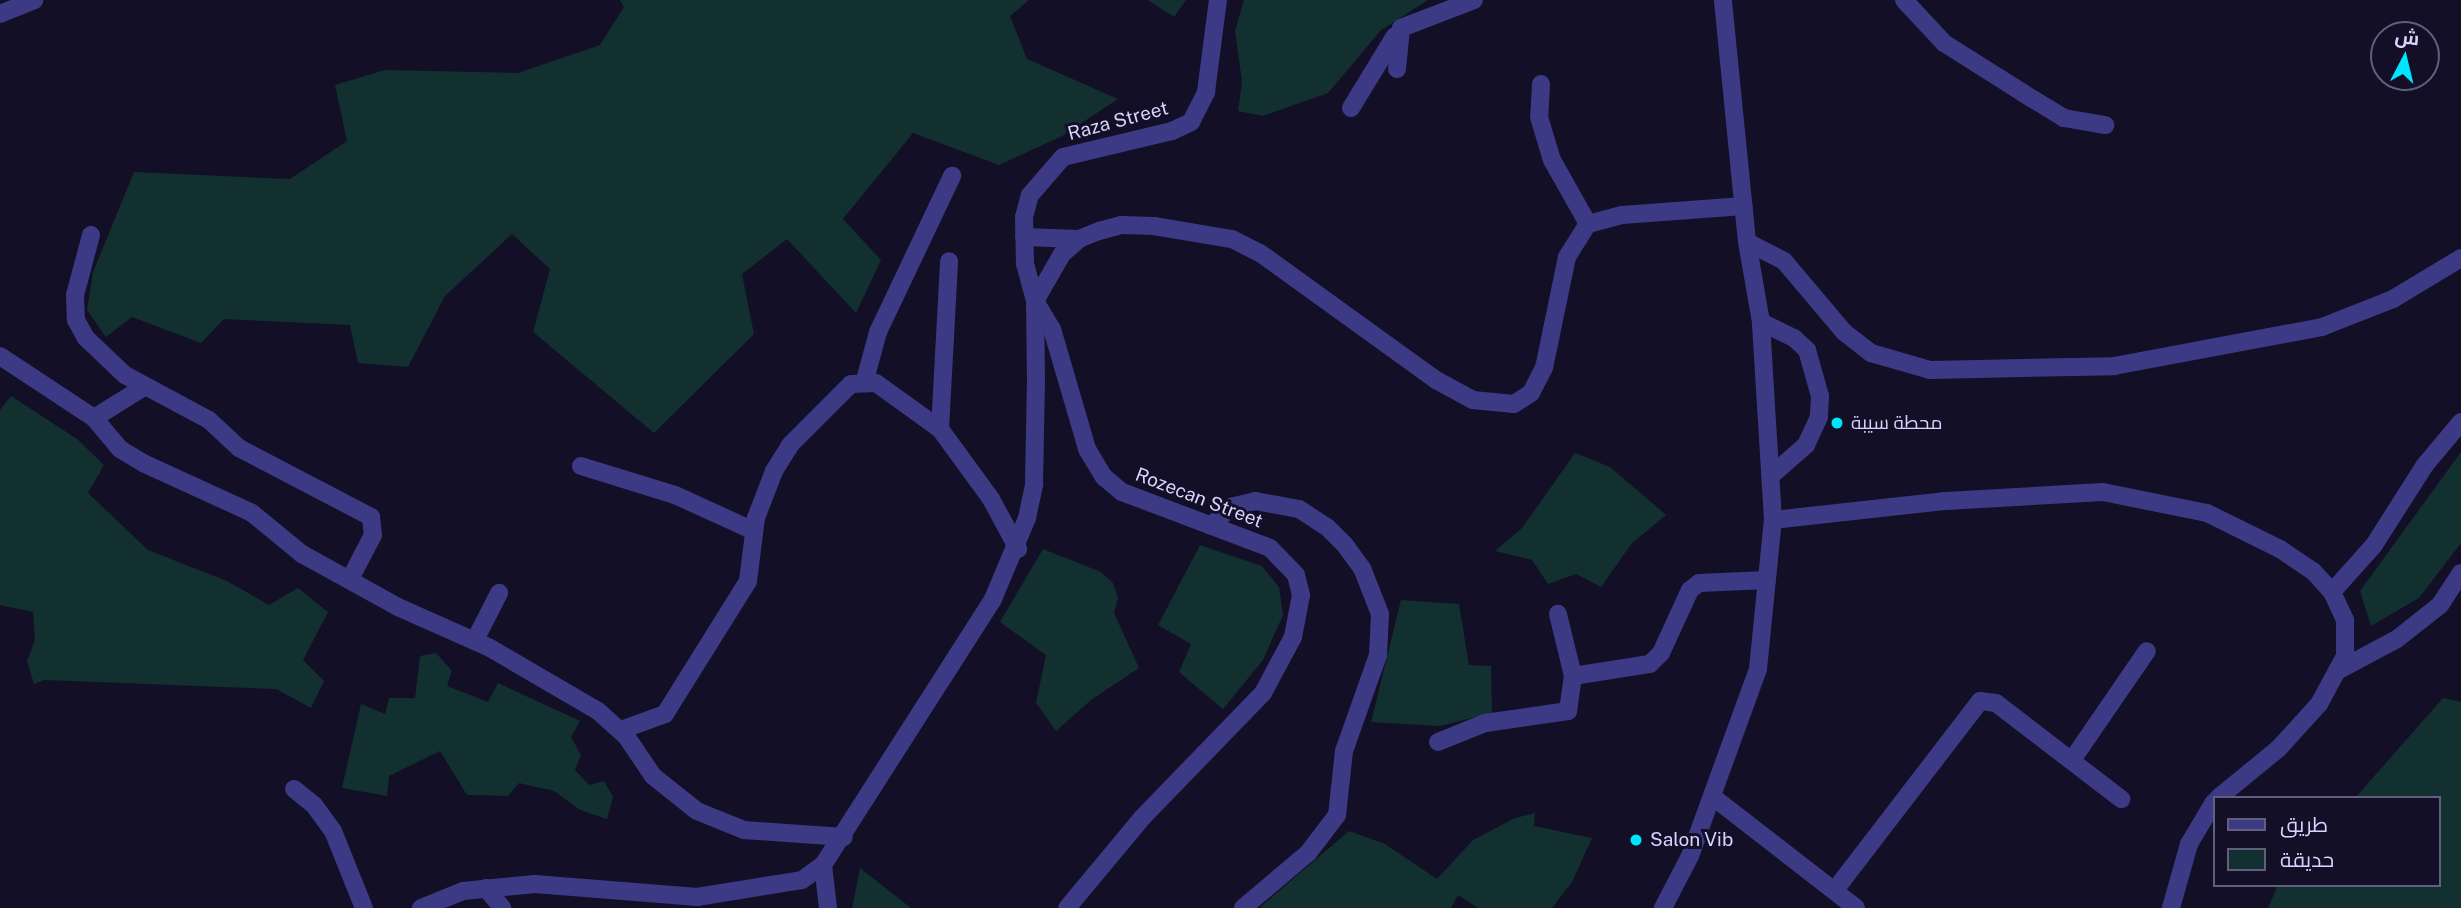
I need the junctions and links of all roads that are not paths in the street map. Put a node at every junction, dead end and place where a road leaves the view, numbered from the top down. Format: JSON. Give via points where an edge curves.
{"nodes":[{"id":1,"x":34,"y":0,"type":"edge"},
{"id":2,"x":1219,"y":0,"type":"edge"},
{"id":3,"x":1474,"y":0,"type":"edge"},
{"id":4,"x":1723,"y":0,"type":"edge"},
{"id":5,"x":1904,"y":0,"type":"edge"},
{"id":6,"x":0,"y":14,"type":"edge"},
{"id":7,"x":1401,"y":28,"type":"junction"},
{"id":8,"x":1397,"y":69,"type":"dead end"},
{"id":9,"x":1541,"y":85,"type":"dead end"},
{"id":10,"x":1351,"y":108,"type":"dead end"},
{"id":11,"x":2105,"y":124,"type":"dead end"},
{"id":12,"x":952,"y":176,"type":"dead end"},
{"id":13,"x":1744,"y":206,"type":"junction"},
{"id":14,"x":1588,"y":224,"type":"junction"},
{"id":15,"x":91,"y":235,"type":"dead end"},
{"id":16,"x":1024,"y":237,"type":"junction"},
{"id":17,"x":1079,"y":239,"type":"junction"},
{"id":18,"x":1747,"y":242,"type":"junction"},
{"id":19,"x":2461,"y":258,"type":"edge"},
{"id":20,"x":949,"y":261,"type":"dead end"},
{"id":21,"x":1035,"y":300,"type":"junction"},
{"id":22,"x":1761,"y":322,"type":"junction"},
{"id":23,"x":0,"y":356,"type":"edge"},
{"id":24,"x":865,"y":380,"type":"junction"},
{"id":25,"x":144,"y":387,"type":"junction"},
{"id":26,"x":94,"y":418,"type":"junction"},
{"id":27,"x":2461,"y":422,"type":"edge"},
{"id":28,"x":940,"y":429,"type":"junction"},
{"id":29,"x":581,"y":466,"type":"dead end"},
{"id":30,"x":1773,"y":474,"type":"junction"},
{"id":31,"x":1773,"y":520,"type":"junction"},
{"id":32,"x":1211,"y":526,"type":"junction"},
{"id":33,"x":754,"y":531,"type":"junction"},
{"id":34,"x":1018,"y":549,"type":"junction"},
{"id":35,"x":2461,"y":573,"type":"edge"},
{"id":36,"x":350,"y":579,"type":"junction"},
{"id":37,"x":1767,"y":580,"type":"junction"},
{"id":38,"x":2332,"y":592,"type":"junction"},
{"id":39,"x":499,"y":593,"type":"dead end"},
{"id":40,"x":1558,"y":614,"type":"dead end"},
{"id":41,"x":475,"y":640,"type":"junction"},
{"id":42,"x":2147,"y":651,"type":"dead end"},
{"id":43,"x":2337,"y":671,"type":"junction"},
{"id":44,"x":1573,"y":676,"type":"junction"},
{"id":45,"x":621,"y":730,"type":"junction"},
{"id":46,"x":1438,"y":742,"type":"dead end"},
{"id":47,"x":2072,"y":760,"type":"junction"},
{"id":48,"x":294,"y":789,"type":"dead end"},
{"id":49,"x":2220,"y":796,"type":"edge"},
{"id":50,"x":1713,"y":797,"type":"junction"},
{"id":51,"x":2121,"y":799,"type":"dead end"},
{"id":52,"x":2212,"y":805,"type":"edge"},
{"id":53,"x":844,"y":837,"type":"junction"},
{"id":54,"x":823,"y":865,"type":"junction"},
{"id":55,"x":486,"y":888,"type":"junction"},
{"id":56,"x":1835,"y":890,"type":"junction"},
{"id":57,"x":364,"y":908,"type":"edge"},
{"id":58,"x":421,"y":908,"type":"edge"},
{"id":59,"x":502,"y":908,"type":"edge"},
{"id":60,"x":828,"y":908,"type":"edge"},
{"id":61,"x":1067,"y":908,"type":"edge"},
{"id":62,"x":1243,"y":908,"type":"edge"},
{"id":63,"x":1663,"y":908,"type":"edge"},
{"id":64,"x":1856,"y":908,"type":"edge"},
{"id":65,"x":2171,"y":908,"type":"edge"}],
"edges":[{"from":1,"to":6,"type":"street"},
{"from":2,"to":16,"type":"street","name":"Raza Street","via":[[1206,92],[1191,121],[1172,131],[1063,157],[1030,195]]},
{"from":3,"to":7,"type":"street"},
{"from":4,"to":13,"type":"street"},
{"from":5,"to":11,"type":"street","via":[[1944,43],[2023,93],[2064,118]]},
{"from":7,"to":8,"type":"street"},
{"from":7,"to":10,"type":"street"},
{"from":9,"to":14,"type":"street","via":[[1539,117],[1552,160]]},
{"from":12,"to":24,"type":"street","via":[[878,332]]},
{"from":13,"to":14,"type":"street","via":[[1622,215]]},
{"from":13,"to":18,"type":"street"},
{"from":14,"to":17,"type":"street","via":[[1567,257],[1545,368],[1531,393],[1514,404],[1473,400],[1436,380],[1260,253],[1232,239],[1122,225]]},
{"from":15,"to":25,"type":"street","via":[[75,295],[76,320],[103,357]]},
{"from":16,"to":17,"type":"street"},
{"from":16,"to":21,"type":"street","name":"Raza Street","via":[[1028,284]]},
{"from":17,"to":21,"type":"street","via":[[1049,272]]},
{"from":18,"to":19,"type":"street","via":[[1784,261],[1844,332],[1871,353],[1930,370],[2114,366],[2322,327],[2393,299]]},
{"from":18,"to":22,"type":"street"},
{"from":20,"to":28,"type":"street"},
{"from":21,"to":32,"type":"street","name":"Rozecan Street","via":[[1052,329],[1080,428],[1104,477],[1122,492]]},
{"from":21,"to":34,"type":"street","via":[[1034,484]]},
{"from":22,"to":30,"type":"street"},
{"from":22,"to":30,"type":"street","via":[[1807,350],[1820,396],[1819,417],[1806,444]]},
{"from":23,"to":26,"type":"street"},
{"from":24,"to":28,"type":"street","via":[[886,389]]},
{"from":24,"to":33,"type":"street","via":[[851,384],[833,399],[790,445],[764,492]]},
{"from":25,"to":26,"type":"street"},
{"from":25,"to":36,"type":"street","via":[[209,420],[239,448],[371,517],[373,535]]},
{"from":26,"to":36,"type":"street","via":[[120,449],[142,463],[252,513],[302,554]]},
{"from":27,"to":38,"type":"street","via":[[2425,465],[2374,545]]},
{"from":28,"to":34,"type":"street","via":[[991,499]]},
{"from":29,"to":33,"type":"street","via":[[675,495]]},
{"from":30,"to":31,"type":"street"},
{"from":31,"to":37,"type":"street"},
{"from":31,"to":38,"type":"street","via":[[1946,500],[2103,492],[2207,513],[2280,549],[2314,571]]},
{"from":32,"to":61,"type":"street","name":"Rozecan Street","via":[[1270,548],[1296,575],[1300,614],[1289,646],[1244,718],[1142,818]]},
{"from":32,"to":62,"type":"street","via":[[1231,507],[1255,501],[1299,509],[1345,545],[1362,568],[1380,614],[1378,655],[1344,751],[1337,815],[1308,853]]},
{"from":33,"to":45,"type":"street","via":[[748,581],[665,714]]},
{"from":34,"to":53,"type":"street","via":[[958,657]]},
{"from":35,"to":43,"type":"street","via":[[2440,605],[2397,639]]},
{"from":36,"to":41,"type":"street","via":[[398,607]]},
{"from":37,"to":44,"type":"street","via":[[1699,583],[1689,590],[1661,653],[1650,664],[1633,671]]},
{"from":37,"to":50,"type":"street","via":[[1758,669]]},
{"from":38,"to":43,"type":"street","via":[[2345,620],[2345,656]]},
{"from":39,"to":41,"type":"street"},
{"from":40,"to":44,"type":"street"},
{"from":41,"to":45,"type":"street","via":[[598,711]]},
{"from":42,"to":47,"type":"street"},
{"from":43,"to":49,"type":"street","via":[[2319,704],[2278,749]]},
{"from":44,"to":46,"type":"street","via":[[1568,711],[1485,723]]},
{"from":45,"to":53,"type":"street","via":[[653,776],[674,796],[717,821],[744,830]]},
{"from":47,"to":51,"type":"street"},
{"from":47,"to":56,"type":"street","via":[[1996,703],[1980,701]]},
{"from":48,"to":57,"type":"street","via":[[333,831]]},
{"from":50,"to":56,"type":"street"},
{"from":50,"to":63,"type":"street"},
{"from":52,"to":65,"type":"street","via":[[2189,844]]},
{"from":53,"to":54,"type":"street"},
{"from":54,"to":55,"type":"street","via":[[803,880],[697,897],[535,884]]},
{"from":54,"to":60,"type":"street"},
{"from":55,"to":58,"type":"street","via":[[463,891]]},
{"from":55,"to":59,"type":"street"},
{"from":56,"to":64,"type":"street"}]}
